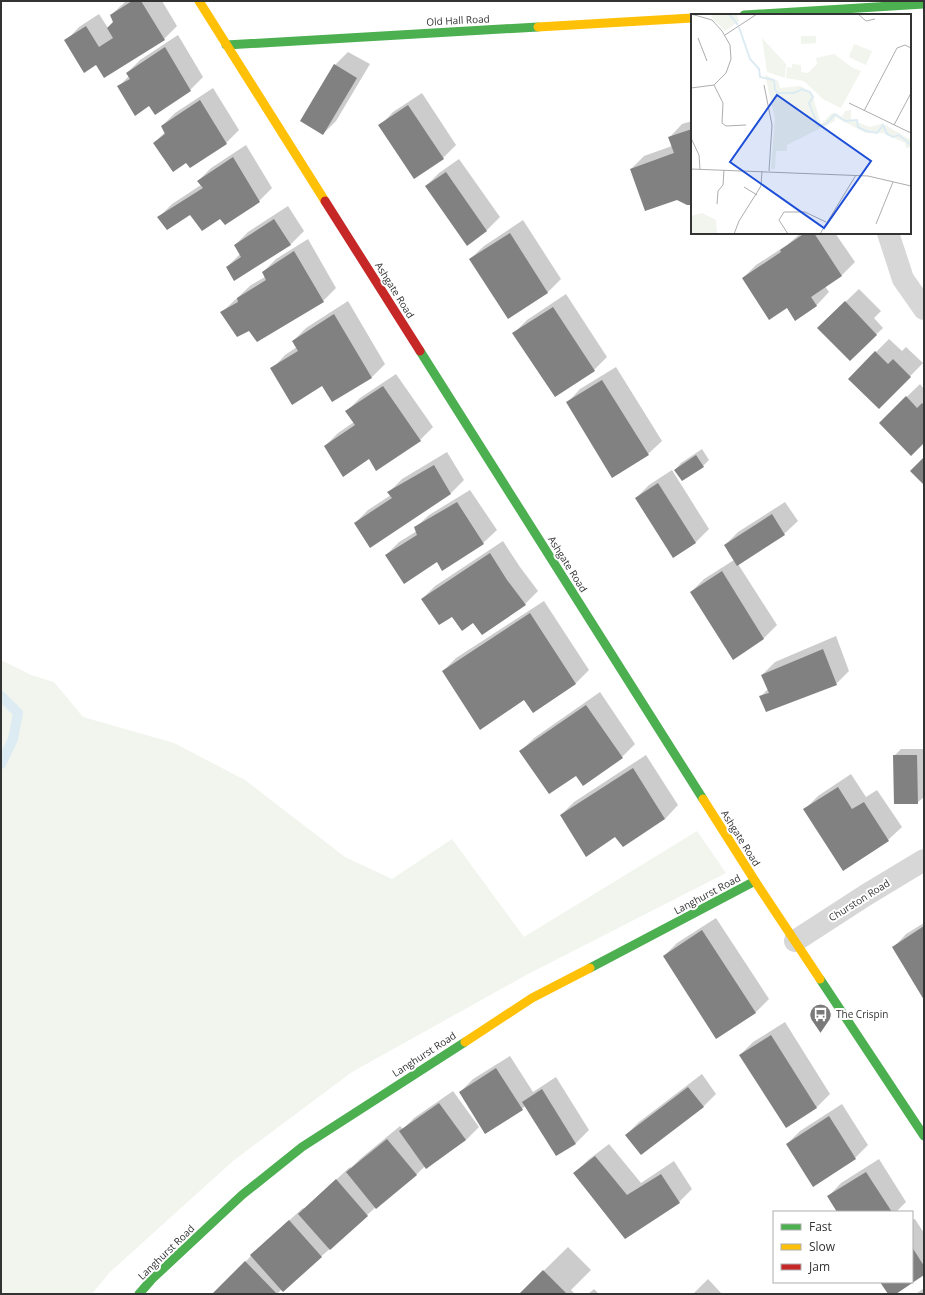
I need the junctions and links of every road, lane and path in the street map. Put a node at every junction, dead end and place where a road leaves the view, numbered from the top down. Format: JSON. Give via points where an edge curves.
{"nodes":[{"id":1,"x":198,"y":1,"type":"edge"},
{"id":2,"x":924,"y":4,"type":"edge"},
{"id":3,"x":859,"y":12,"type":"edge"},
{"id":4,"x":782,"y":14,"type":"edge"},
{"id":5,"x":691,"y":18,"type":"edge"},
{"id":6,"x":226,"y":45,"type":"junction"},
{"id":7,"x":888,"y":234,"type":"edge"},
{"id":8,"x":924,"y":309,"type":"edge"},
{"id":9,"x":924,"y":860,"type":"edge"},
{"id":10,"x":755,"y":881,"type":"junction"},
{"id":11,"x":795,"y":941,"type":"junction"},
{"id":12,"x":924,"y":1136,"type":"edge"},
{"id":13,"x":139,"y":1294,"type":"edge"}],
"edges":[{"from":1,"to":6,"type":"street","name":"Ashgate Road"},
{"from":2,"to":3,"type":"street"},
{"from":3,"to":4,"type":"street"},
{"from":5,"to":6,"type":"street","name":"Old Hall Road"},
{"from":6,"to":10,"type":"street","name":"Ashgate Road"},
{"from":7,"to":8,"type":"street","via":[[903,279]]},
{"from":9,"to":11,"type":"street","name":"Churston Road"},
{"from":10,"to":11,"type":"street","name":"Ashgate Road"},
{"from":10,"to":13,"type":"street","name":"Langhurst Road","via":[[532,998],[302,1147],[242,1195]]},
{"from":11,"to":12,"type":"street","name":"Ashgate Road"}]}
